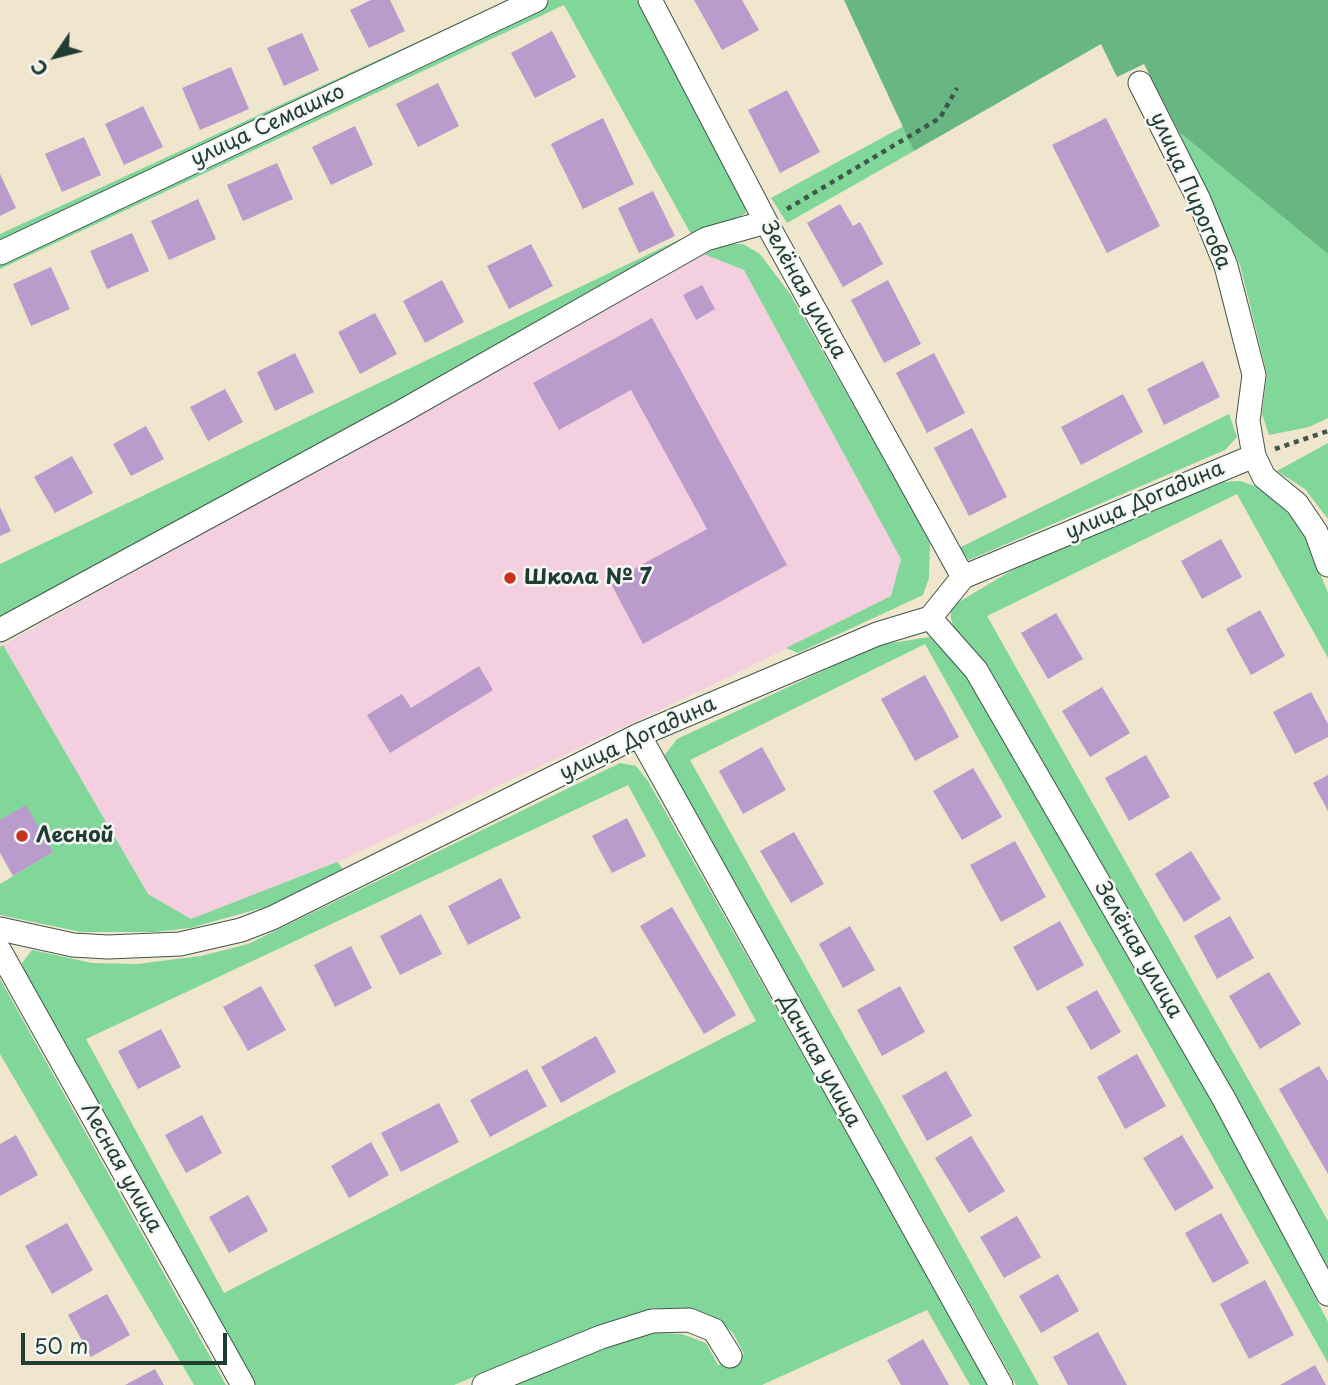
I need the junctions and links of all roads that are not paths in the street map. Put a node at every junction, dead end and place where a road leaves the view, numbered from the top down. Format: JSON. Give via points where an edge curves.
{"nodes":[{"id":1,"x":536,"y":0,"type":"edge"},
{"id":2,"x":650,"y":0,"type":"edge"},
{"id":3,"x":1140,"y":83,"type":"dead end"},
{"id":4,"x":766,"y":222,"type":"junction"},
{"id":5,"x":0,"y":253,"type":"edge"},
{"id":6,"x":1254,"y":456,"type":"junction"},
{"id":7,"x":1328,"y":565,"type":"edge"},
{"id":8,"x":963,"y":577,"type":"junction"},
{"id":9,"x":930,"y":618,"type":"junction"},
{"id":10,"x":0,"y":630,"type":"edge"},
{"id":11,"x":639,"y":735,"type":"junction"},
{"id":12,"x":0,"y":929,"type":"edge"},
{"id":13,"x":0,"y":951,"type":"edge"},
{"id":14,"x":1328,"y":1294,"type":"edge"},
{"id":15,"x":730,"y":1356,"type":"dead end"},
{"id":16,"x":243,"y":1385,"type":"edge"},
{"id":17,"x":484,"y":1385,"type":"edge"},
{"id":18,"x":1000,"y":1385,"type":"edge"}],
"edges":[{"from":1,"to":5,"type":"street","name":"улица Семашко"},
{"from":2,"to":4,"type":"street","name":"Зелёная улица"},
{"from":3,"to":6,"type":"street","name":"улица Пирогова","via":[[1199,200],[1226,266],[1254,375],[1248,421]]},
{"from":4,"to":8,"type":"street","name":"Зелёная улица"},
{"from":4,"to":10,"type":"street","via":[[706,239],[401,412]]},
{"from":6,"to":7,"type":"street","name":"улица Пирогова","via":[[1264,477],[1297,504],[1316,532]]},
{"from":6,"to":8,"type":"street","name":"улица Догадина"},
{"from":8,"to":9,"type":"street","name":"улица Догадина"},
{"from":9,"to":11,"type":"street","name":"улица Догадина","via":[[877,634]]},
{"from":9,"to":14,"type":"street","name":"Зелёная улица","via":[[976,670],[1224,1099]]},
{"from":11,"to":12,"type":"street","name":"улица Догадина","via":[[241,930],[180,944],[134,947],[73,945]]},
{"from":11,"to":18,"type":"street","name":"Дачная улица"},
{"from":13,"to":16,"type":"street","name":"Лесная улица"},
{"from":15,"to":17,"type":"street","via":[[714,1330],[689,1320],[652,1321]]}]}
